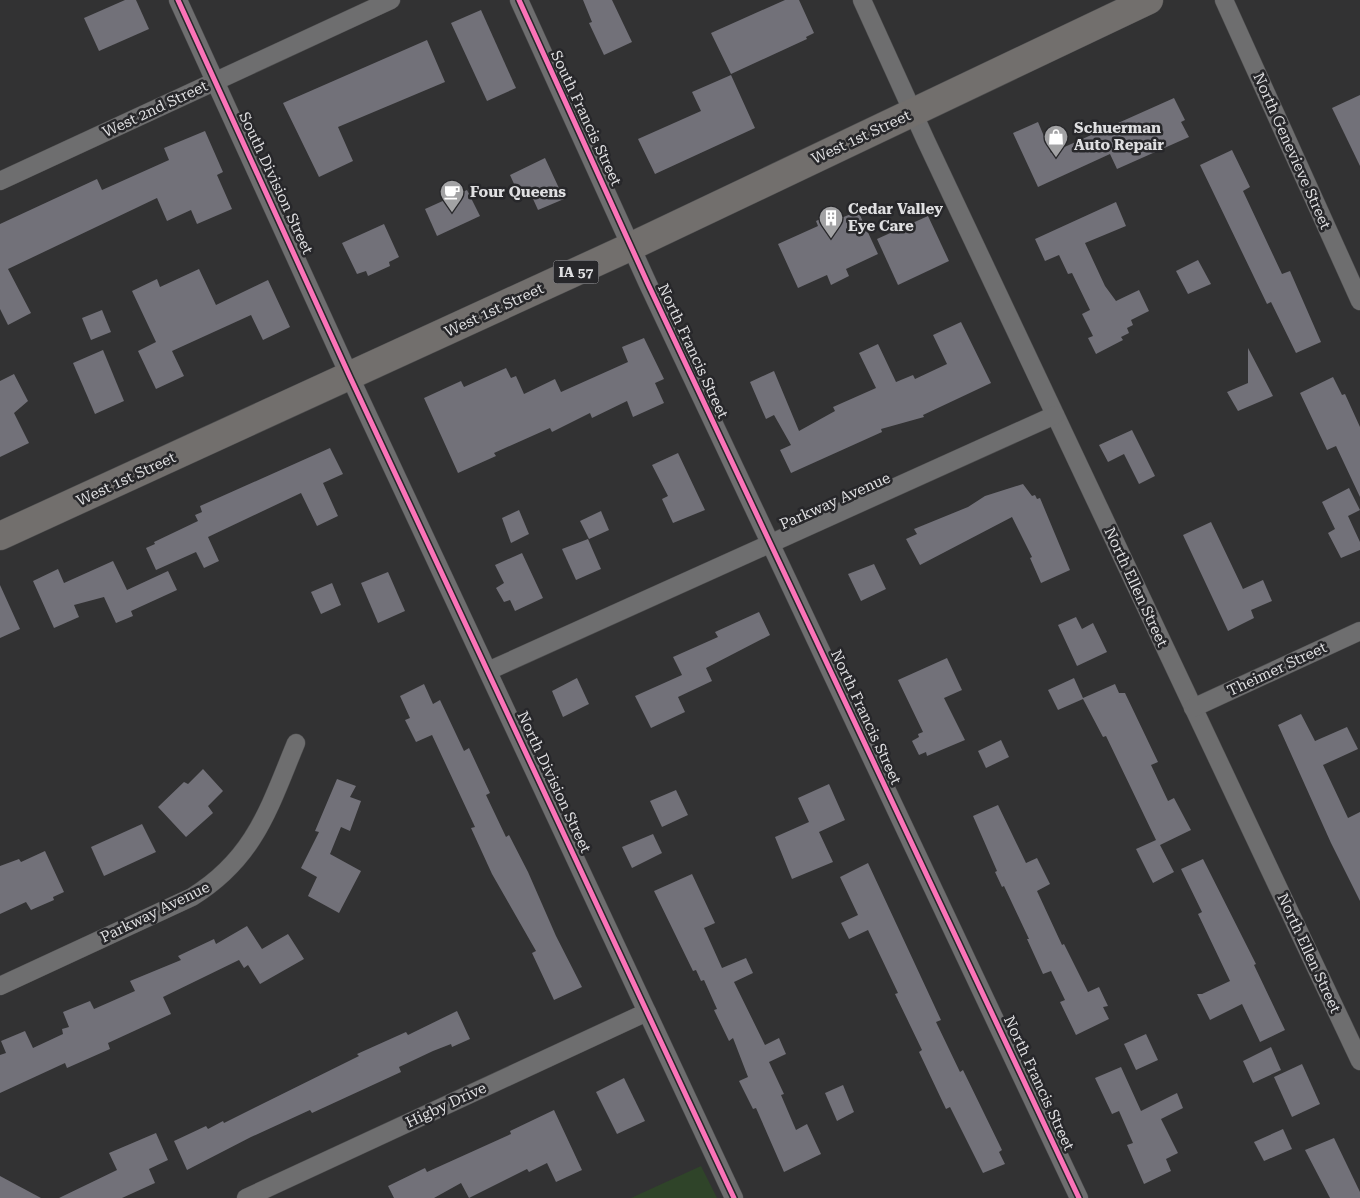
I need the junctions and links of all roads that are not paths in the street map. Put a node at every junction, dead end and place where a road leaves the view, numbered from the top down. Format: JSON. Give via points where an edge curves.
{"nodes":[{"id":1,"x":178,"y":0,"type":"edge"},
{"id":2,"x":391,"y":0,"type":"edge"},
{"id":3,"x":519,"y":0,"type":"edge"},
{"id":4,"x":862,"y":0,"type":"edge"},
{"id":5,"x":1149,"y":0,"type":"edge"},
{"id":6,"x":1224,"y":0,"type":"edge"},
{"id":7,"x":216,"y":81,"type":"junction"},
{"id":8,"x":913,"y":113,"type":"junction"},
{"id":9,"x":0,"y":181,"type":"edge"},
{"id":10,"x":632,"y":246,"type":"junction"},
{"id":11,"x":1360,"y":301,"type":"edge"},
{"id":12,"x":350,"y":377,"type":"junction"},
{"id":13,"x":1055,"y":415,"type":"junction"},
{"id":14,"x":0,"y":536,"type":"edge"},
{"id":15,"x":770,"y":544,"type":"junction"},
{"id":16,"x":1360,"y":631,"type":"edge"},
{"id":17,"x":488,"y":672,"type":"junction"},
{"id":18,"x":1193,"y":708,"type":"junction"},
{"id":19,"x":296,"y":742,"type":"dead end"},
{"id":20,"x":0,"y":986,"type":"edge"},
{"id":21,"x":647,"y":1012,"type":"junction"},
{"id":22,"x":1360,"y":1061,"type":"edge"},
{"id":23,"x":246,"y":1198,"type":"edge"},
{"id":24,"x":734,"y":1198,"type":"edge"},
{"id":25,"x":1079,"y":1198,"type":"edge"}],
"edges":[{"from":1,"to":7,"type":"street","name":"South Division Street"},
{"from":2,"to":7,"type":"street","name":"West 2nd Street"},
{"from":3,"to":10,"type":"street","name":"South Francis Street"},
{"from":4,"to":8,"type":"street","name":"North Ellen Street"},
{"from":5,"to":8,"type":"main road","name":"West 1st Street","number":"IA 57"},
{"from":6,"to":11,"type":"street","name":"North Genevieve Street"},
{"from":7,"to":9,"type":"street","name":"West 2nd Street"},
{"from":7,"to":12,"type":"street","name":"South Division Street"},
{"from":8,"to":10,"type":"main road","name":"West 1st Street","number":"IA 57"},
{"from":8,"to":13,"type":"street","name":"North Ellen Street"},
{"from":10,"to":12,"type":"main road","name":"West 1st Street","number":"IA 57"},
{"from":10,"to":15,"type":"street","name":"North Francis Street"},
{"from":12,"to":14,"type":"main road","name":"West 1st Street","number":"IA 57"},
{"from":12,"to":17,"type":"street","name":"North Division Street"},
{"from":13,"to":15,"type":"street","name":"Parkway Avenue"},
{"from":13,"to":18,"type":"street","name":"North Ellen Street"},
{"from":15,"to":17,"type":"street","name":"Parkway Avenue"},
{"from":15,"to":25,"type":"street","name":"North Francis Street"},
{"from":16,"to":18,"type":"street","name":"Theimer Street"},
{"from":17,"to":21,"type":"street","name":"North Division Street"},
{"from":18,"to":22,"type":"street","name":"North Ellen Street"},
{"from":19,"to":20,"type":"street","name":"Parkway Avenue","via":[[264,819],[236,863],[215,883],[192,897]]},
{"from":21,"to":23,"type":"street","name":"Higby Drive"},
{"from":21,"to":24,"type":"street","name":"North Division Street"}]}
